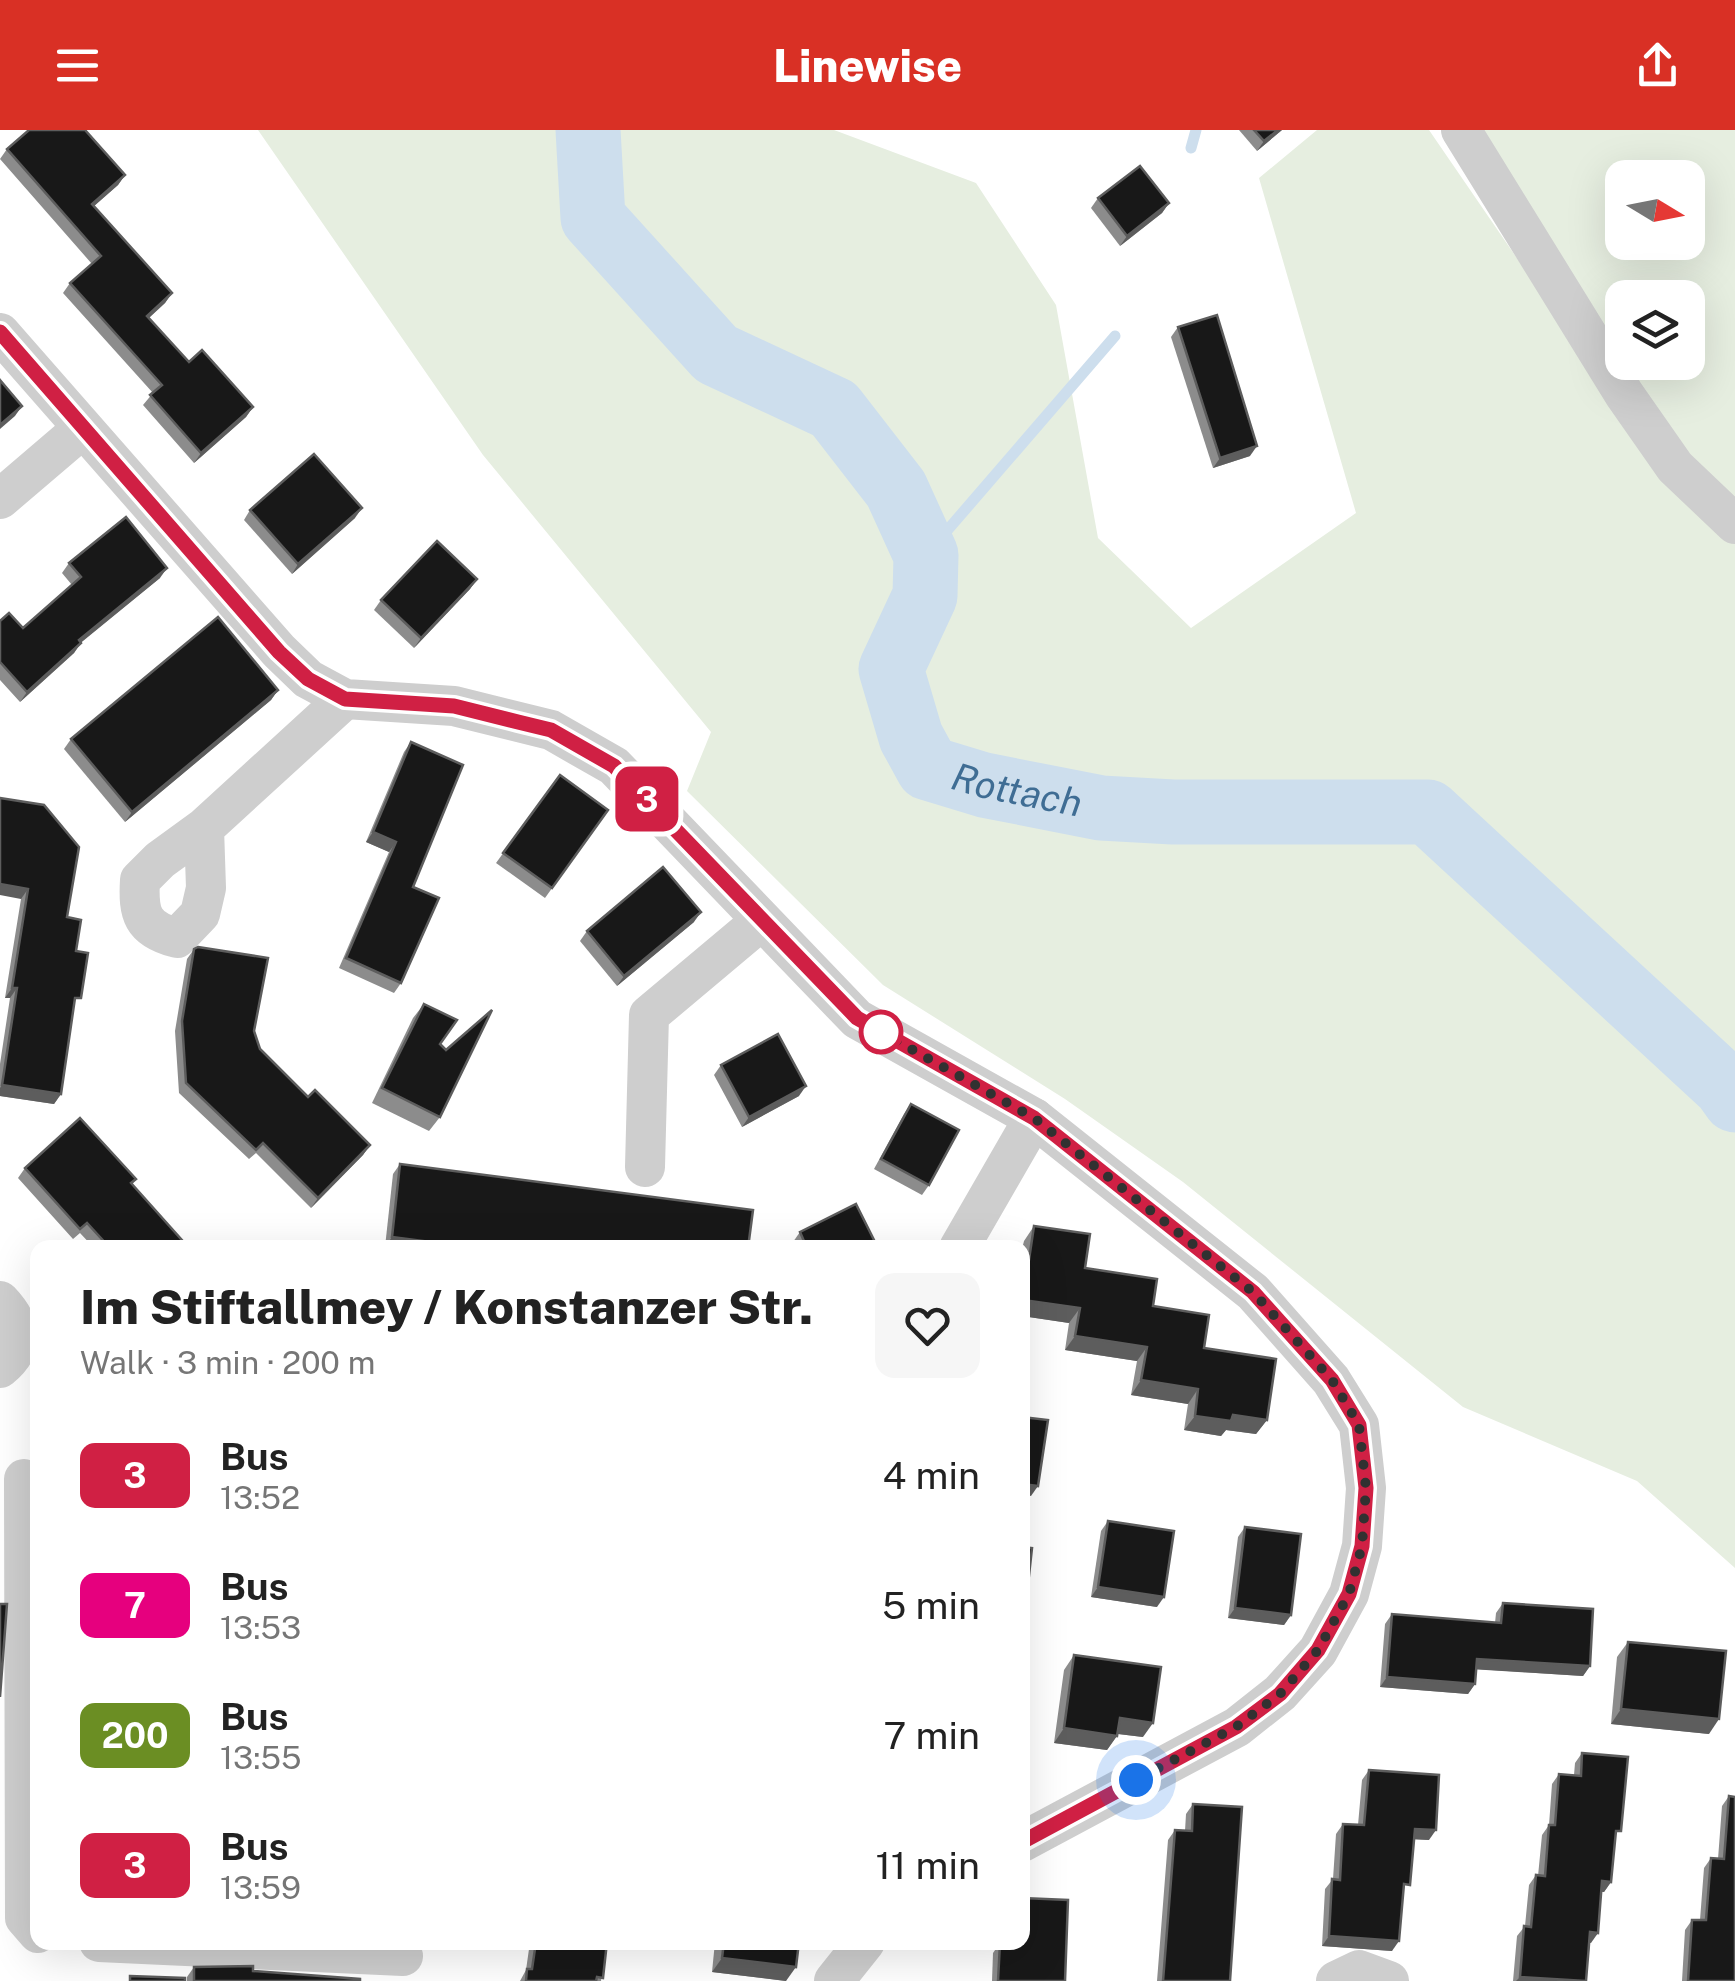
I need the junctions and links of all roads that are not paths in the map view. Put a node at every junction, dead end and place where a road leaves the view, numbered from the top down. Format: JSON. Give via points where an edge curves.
{"nodes":[{"id":1,"x":1461,"y":130,"type":"edge"},
{"id":2,"x":0,"y":332,"type":"edge"},
{"id":3,"x":82,"y":429,"type":"junction"},
{"id":4,"x":0,"y":499,"type":"edge"},
{"id":5,"x":1735,"y":524,"type":"edge"},
{"id":6,"x":345,"y":699,"type":"junction"},
{"id":7,"x":204,"y":828,"type":"dead end"},
{"id":8,"x":761,"y":922,"type":"junction"},
{"id":9,"x":1034,"y":1118,"type":"junction"},
{"id":10,"x":645,"y":1167,"type":"dead end"},
{"id":11,"x":964,"y":1240,"type":"edge"},
{"id":12,"x":0,"y":1302,"type":"edge"},
{"id":13,"x":0,"y":1368,"type":"edge"},
{"id":14,"x":24,"y":1479,"type":"dead end"},
{"id":15,"x":1030,"y":1838,"type":"edge"},
{"id":16,"x":30,"y":1924,"type":"edge"},
{"id":17,"x":234,"y":1950,"type":"edge"},
{"id":18,"x":858,"y":1950,"type":"edge"},
{"id":19,"x":403,"y":1960,"type":"edge"},
{"id":20,"x":834,"y":1981,"type":"edge"},
{"id":21,"x":1336,"y":1981,"type":"edge"},
{"id":22,"x":1389,"y":1981,"type":"edge"}],
"edges":[{"from":1,"to":5,"type":"street","via":[[1624,394],[1675,467]]},
{"from":2,"to":3,"type":"street"},
{"from":3,"to":4,"type":"street"},
{"from":3,"to":6,"type":"street","via":[[279,652],[308,679]]},
{"from":6,"to":7,"type":"street"},
{"from":6,"to":8,"type":"street","via":[[454,706],[551,730],[614,766]]},
{"from":8,"to":9,"type":"street","via":[[857,1018]]},
{"from":8,"to":10,"type":"street","via":[[649,1015]]},
{"from":9,"to":11,"type":"street"},
{"from":9,"to":15,"type":"street","via":[[1253,1292],[1306,1350],[1359,1425],[1366,1488],[1362,1546],[1349,1594],[1318,1650],[1280,1694],[1236,1727]]},
{"from":12,"to":13,"type":"street","via":[[14,1316],[20,1339],[16,1354]]},
{"from":14,"to":16,"type":"street","via":[[24,1918]]},
{"from":17,"to":19,"type":"street"},
{"from":18,"to":20,"type":"street"},
{"from":21,"to":22,"type":"street","via":[[1359,1970]]}]}
